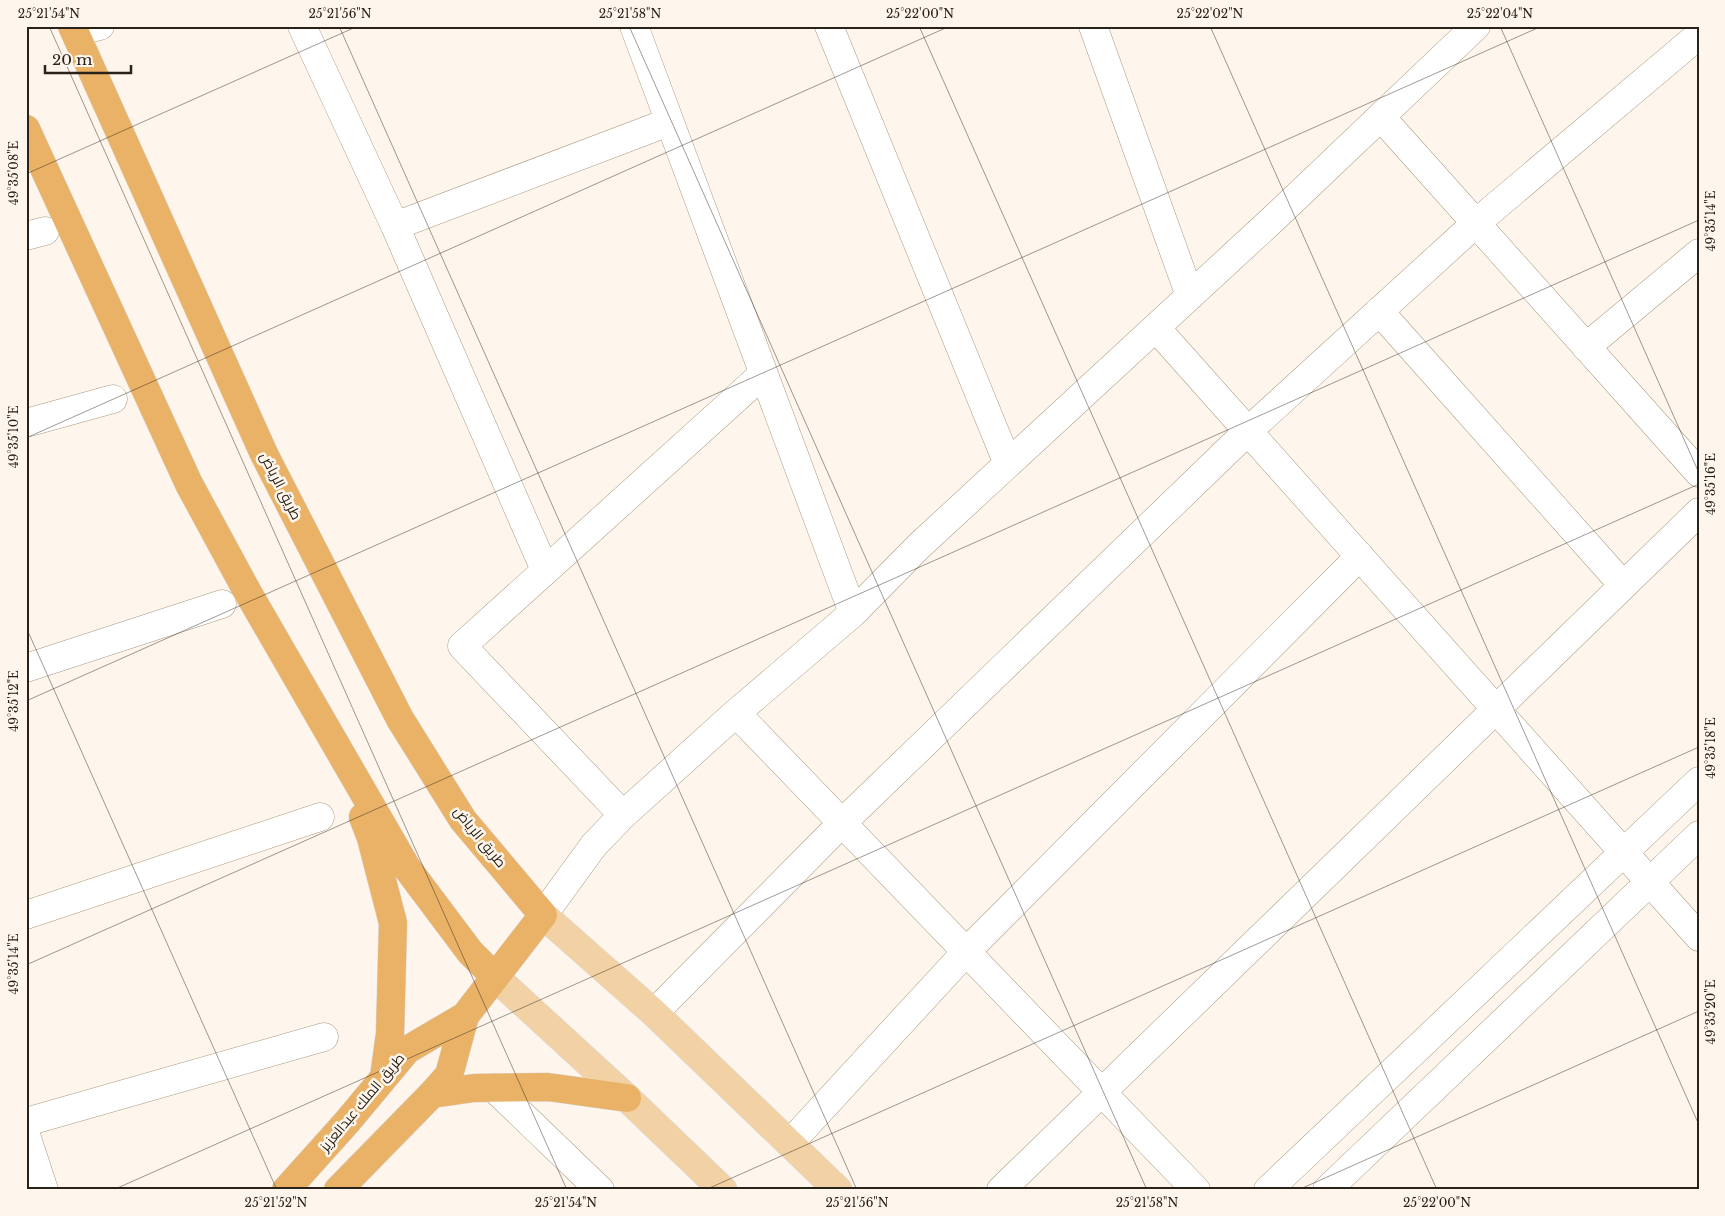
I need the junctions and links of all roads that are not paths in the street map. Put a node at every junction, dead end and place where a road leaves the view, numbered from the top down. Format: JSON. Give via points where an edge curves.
{"nodes":[{"id":1,"x":302,"y":26,"type":"edge"},
{"id":2,"x":634,"y":26,"type":"edge"},
{"id":3,"x":829,"y":26,"type":"edge"},
{"id":4,"x":1093,"y":26,"type":"edge"},
{"id":5,"x":1476,"y":26,"type":"edge"},
{"id":6,"x":82,"y":28,"type":"edge"},
{"id":7,"x":1699,"y":35,"type":"edge"},
{"id":8,"x":1381,"y":117,"type":"junction"},
{"id":9,"x":669,"y":122,"type":"junction"},
{"id":10,"x":26,"y":130,"type":"edge"},
{"id":11,"x":1476,"y":223,"type":"junction"},
{"id":12,"x":395,"y":226,"type":"junction"},
{"id":13,"x":1699,"y":253,"type":"edge"},
{"id":14,"x":1190,"y":296,"type":"junction"},
{"id":15,"x":1379,"y":311,"type":"junction"},
{"id":16,"x":1156,"y":328,"type":"junction"},
{"id":17,"x":1586,"y":347,"type":"junction"},
{"id":18,"x":762,"y":375,"type":"junction"},
{"id":19,"x":113,"y":398,"type":"dead end"},
{"id":20,"x":26,"y":422,"type":"edge"},
{"id":21,"x":1248,"y":430,"type":"junction"},
{"id":22,"x":1008,"y":464,"type":"junction"},
{"id":23,"x":1699,"y":473,"type":"edge"},
{"id":24,"x":1699,"y":512,"type":"edge"},
{"id":25,"x":1360,"y":556,"type":"junction"},
{"id":26,"x":545,"y":570,"type":"junction"},
{"id":27,"x":1623,"y":585,"type":"junction"},
{"id":28,"x":222,"y":604,"type":"dead end"},
{"id":29,"x":852,"y":614,"type":"junction"},
{"id":30,"x":26,"y":668,"type":"edge"},
{"id":31,"x":1495,"y":708,"type":"junction"},
{"id":32,"x":736,"y":714,"type":"junction"},
{"id":33,"x":337,"y":748,"type":"junction"},
{"id":34,"x":1699,"y":781,"type":"edge"},
{"id":35,"x":623,"y":815,"type":"junction"},
{"id":36,"x":320,"y":817,"type":"dead end"},
{"id":37,"x":842,"y":823,"type":"junction"},
{"id":38,"x":1699,"y":835,"type":"edge"},
{"id":39,"x":1624,"y":852,"type":"junction"},
{"id":40,"x":1650,"y":882,"type":"junction"},
{"id":41,"x":26,"y":914,"type":"edge"},
{"id":42,"x":543,"y":915,"type":"junction"},
{"id":43,"x":1699,"y":937,"type":"edge"},
{"id":44,"x":966,"y":952,"type":"junction"},
{"id":45,"x":495,"y":977,"type":"junction"},
{"id":46,"x":654,"y":1013,"type":"junction"},
{"id":47,"x":465,"y":1016,"type":"junction"},
{"id":48,"x":324,"y":1037,"type":"dead end"},
{"id":49,"x":384,"y":1079,"type":"junction"},
{"id":50,"x":494,"y":1088,"type":"junction"},
{"id":51,"x":1101,"y":1091,"type":"junction"},
{"id":52,"x":432,"y":1094,"type":"junction"},
{"id":53,"x":627,"y":1098,"type":"junction"},
{"id":54,"x":26,"y":1122,"type":"edge"},
{"id":55,"x":26,"y":1135,"type":"edge"},
{"id":56,"x":790,"y":1144,"type":"junction"},
{"id":57,"x":44,"y":1190,"type":"edge"},
{"id":58,"x":286,"y":1190,"type":"edge"},
{"id":59,"x":338,"y":1190,"type":"edge"},
{"id":60,"x":600,"y":1190,"type":"edge"},
{"id":61,"x":723,"y":1190,"type":"edge"},
{"id":62,"x":838,"y":1190,"type":"edge"},
{"id":63,"x":1001,"y":1190,"type":"edge"},
{"id":64,"x":1196,"y":1190,"type":"edge"},
{"id":65,"x":1268,"y":1190,"type":"edge"},
{"id":66,"x":1327,"y":1190,"type":"edge"}],
"edges":[{"from":1,"to":12,"type":"street"},
{"from":2,"to":9,"type":"street"},
{"from":3,"to":22,"type":"street"},
{"from":4,"to":14,"type":"street"},
{"from":5,"to":8,"type":"street"},
{"from":6,"to":42,"type":"highway","name":"طريق الرياض","via":[[264,454],[400,719],[463,820]]},
{"from":7,"to":11,"type":"street"},
{"from":8,"to":11,"type":"street"},
{"from":8,"to":14,"type":"street"},
{"from":9,"to":12,"type":"street"},
{"from":9,"to":18,"type":"street"},
{"from":10,"to":33,"type":"highway","via":[[190,484]]},
{"from":11,"to":15,"type":"street"},
{"from":11,"to":17,"type":"street"},
{"from":12,"to":26,"type":"street"},
{"from":13,"to":17,"type":"street"},
{"from":14,"to":16,"type":"street"},
{"from":15,"to":21,"type":"street"},
{"from":15,"to":27,"type":"street"},
{"from":16,"to":21,"type":"street"},
{"from":16,"to":22,"type":"street"},
{"from":17,"to":23,"type":"street"},
{"from":18,"to":26,"type":"street"},
{"from":18,"to":29,"type":"street"},
{"from":19,"to":20,"type":"street"},
{"from":21,"to":25,"type":"street"},
{"from":21,"to":37,"type":"street"},
{"from":22,"to":29,"type":"street"},
{"from":24,"to":27,"type":"street"},
{"from":25,"to":31,"type":"street"},
{"from":25,"to":44,"type":"street"},
{"from":26,"to":35,"type":"street","via":[[462,646]]},
{"from":27,"to":31,"type":"street"},
{"from":28,"to":30,"type":"street"},
{"from":29,"to":32,"type":"street"},
{"from":31,"to":39,"type":"street"},
{"from":31,"to":51,"type":"street"},
{"from":32,"to":35,"type":"street"},
{"from":32,"to":37,"type":"street"},
{"from":33,"to":45,"type":"highway","via":[[407,868],[470,952]]},
{"from":33,"to":49,"type":"highway","via":[[371,838],[393,923],[390,1034]]},
{"from":34,"to":39,"type":"street"},
{"from":35,"to":42,"type":"street","via":[[594,845]]},
{"from":36,"to":41,"type":"street"},
{"from":37,"to":44,"type":"street"},
{"from":37,"to":46,"type":"street"},
{"from":38,"to":40,"type":"street"},
{"from":39,"to":40,"type":"street"},
{"from":39,"to":65,"type":"street"},
{"from":40,"to":43,"type":"street"},
{"from":40,"to":66,"type":"street"},
{"from":42,"to":45,"type":"highway"},
{"from":42,"to":46,"type":"main road"},
{"from":44,"to":51,"type":"street"},
{"from":44,"to":56,"type":"street"},
{"from":45,"to":47,"type":"highway"},
{"from":45,"to":53,"type":"main road"},
{"from":46,"to":56,"type":"main road"},
{"from":47,"to":49,"type":"highway","name":"طريق الملك عبدالعزيز","via":[[407,1050]]},
{"from":47,"to":52,"type":"highway","via":[[448,1075]]},
{"from":48,"to":54,"type":"street"},
{"from":49,"to":58,"type":"highway","name":"طريق الملك عبدالعزيز"},
{"from":50,"to":52,"type":"highway"},
{"from":50,"to":53,"type":"highway","via":[[548,1087]]},
{"from":50,"to":60,"type":"street"},
{"from":51,"to":63,"type":"street"},
{"from":51,"to":64,"type":"street"},
{"from":52,"to":59,"type":"highway"},
{"from":53,"to":61,"type":"main road"},
{"from":55,"to":57,"type":"street"},
{"from":56,"to":62,"type":"main road"}]}
